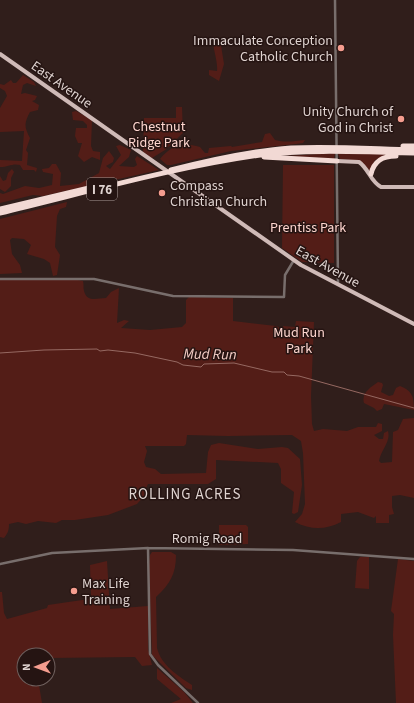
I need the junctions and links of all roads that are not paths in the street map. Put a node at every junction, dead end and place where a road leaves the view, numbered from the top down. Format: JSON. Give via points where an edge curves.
{"nodes":[{"id":1,"x":335,"y":0,"type":"edge"},
{"id":2,"x":0,"y":54,"type":"edge"},
{"id":3,"x":414,"y":146,"type":"edge"},
{"id":4,"x":362,"y":148,"type":"junction"},
{"id":5,"x":331,"y":149,"type":"junction"},
{"id":6,"x":341,"y":149,"type":"junction"},
{"id":7,"x":414,"y":150,"type":"edge"},
{"id":8,"x":414,"y":154,"type":"edge"},
{"id":9,"x":259,"y":156,"type":"junction"},
{"id":10,"x":337,"y":161,"type":"junction"},
{"id":11,"x":370,"y":174,"type":"junction"},
{"id":12,"x":414,"y":187,"type":"edge"},
{"id":13,"x":0,"y":209,"type":"edge"},
{"id":14,"x":0,"y":213,"type":"edge"},
{"id":15,"x":294,"y":260,"type":"junction"},
{"id":16,"x":0,"y":279,"type":"edge"},
{"id":17,"x":338,"y":285,"type":"junction"},
{"id":18,"x":414,"y":324,"type":"edge"},
{"id":19,"x":148,"y":548,"type":"junction"},
{"id":20,"x":414,"y":559,"type":"edge"},
{"id":21,"x":0,"y":564,"type":"edge"},
{"id":22,"x":198,"y":703,"type":"edge"}],
"edges":[{"from":1,"to":10,"type":"street"},
{"from":2,"to":15,"type":"main road","name":"East Avenue"},
{"from":3,"to":4,"type":"highway"},
{"from":4,"to":6,"type":"highway","number":"I 76"},
{"from":4,"to":7,"type":"highway","number":"I 76"},
{"from":5,"to":6,"type":"highway","number":"I 76"},
{"from":5,"to":9,"type":"highway","number":"I 76"},
{"from":5,"to":13,"type":"highway","number":"I 76","via":[[276,150],[225,157]]},
{"from":6,"to":8,"type":"highway","number":"I 76"},
{"from":8,"to":11,"type":"highway","via":[[382,158],[374,164]]},
{"from":9,"to":10,"type":"highway"},
{"from":9,"to":14,"type":"highway","number":"I 76","via":[[166,174]]},
{"from":10,"to":11,"type":"main road","via":[[359,162]]},
{"from":10,"to":17,"type":"street"},
{"from":11,"to":12,"type":"main road","via":[[374,182],[381,187]]},
{"from":15,"to":16,"type":"street","via":[[285,274],[284,297],[172,296],[94,279]]},
{"from":15,"to":17,"type":"main road","name":"East Avenue"},
{"from":17,"to":18,"type":"main road","name":"East Avenue"},
{"from":19,"to":20,"type":"street","name":"Romig Road","via":[[293,550]]},
{"from":19,"to":21,"type":"street","name":"Romig Road","via":[[52,553]]},
{"from":19,"to":22,"type":"street","via":[[150,654],[158,666]]}]}
